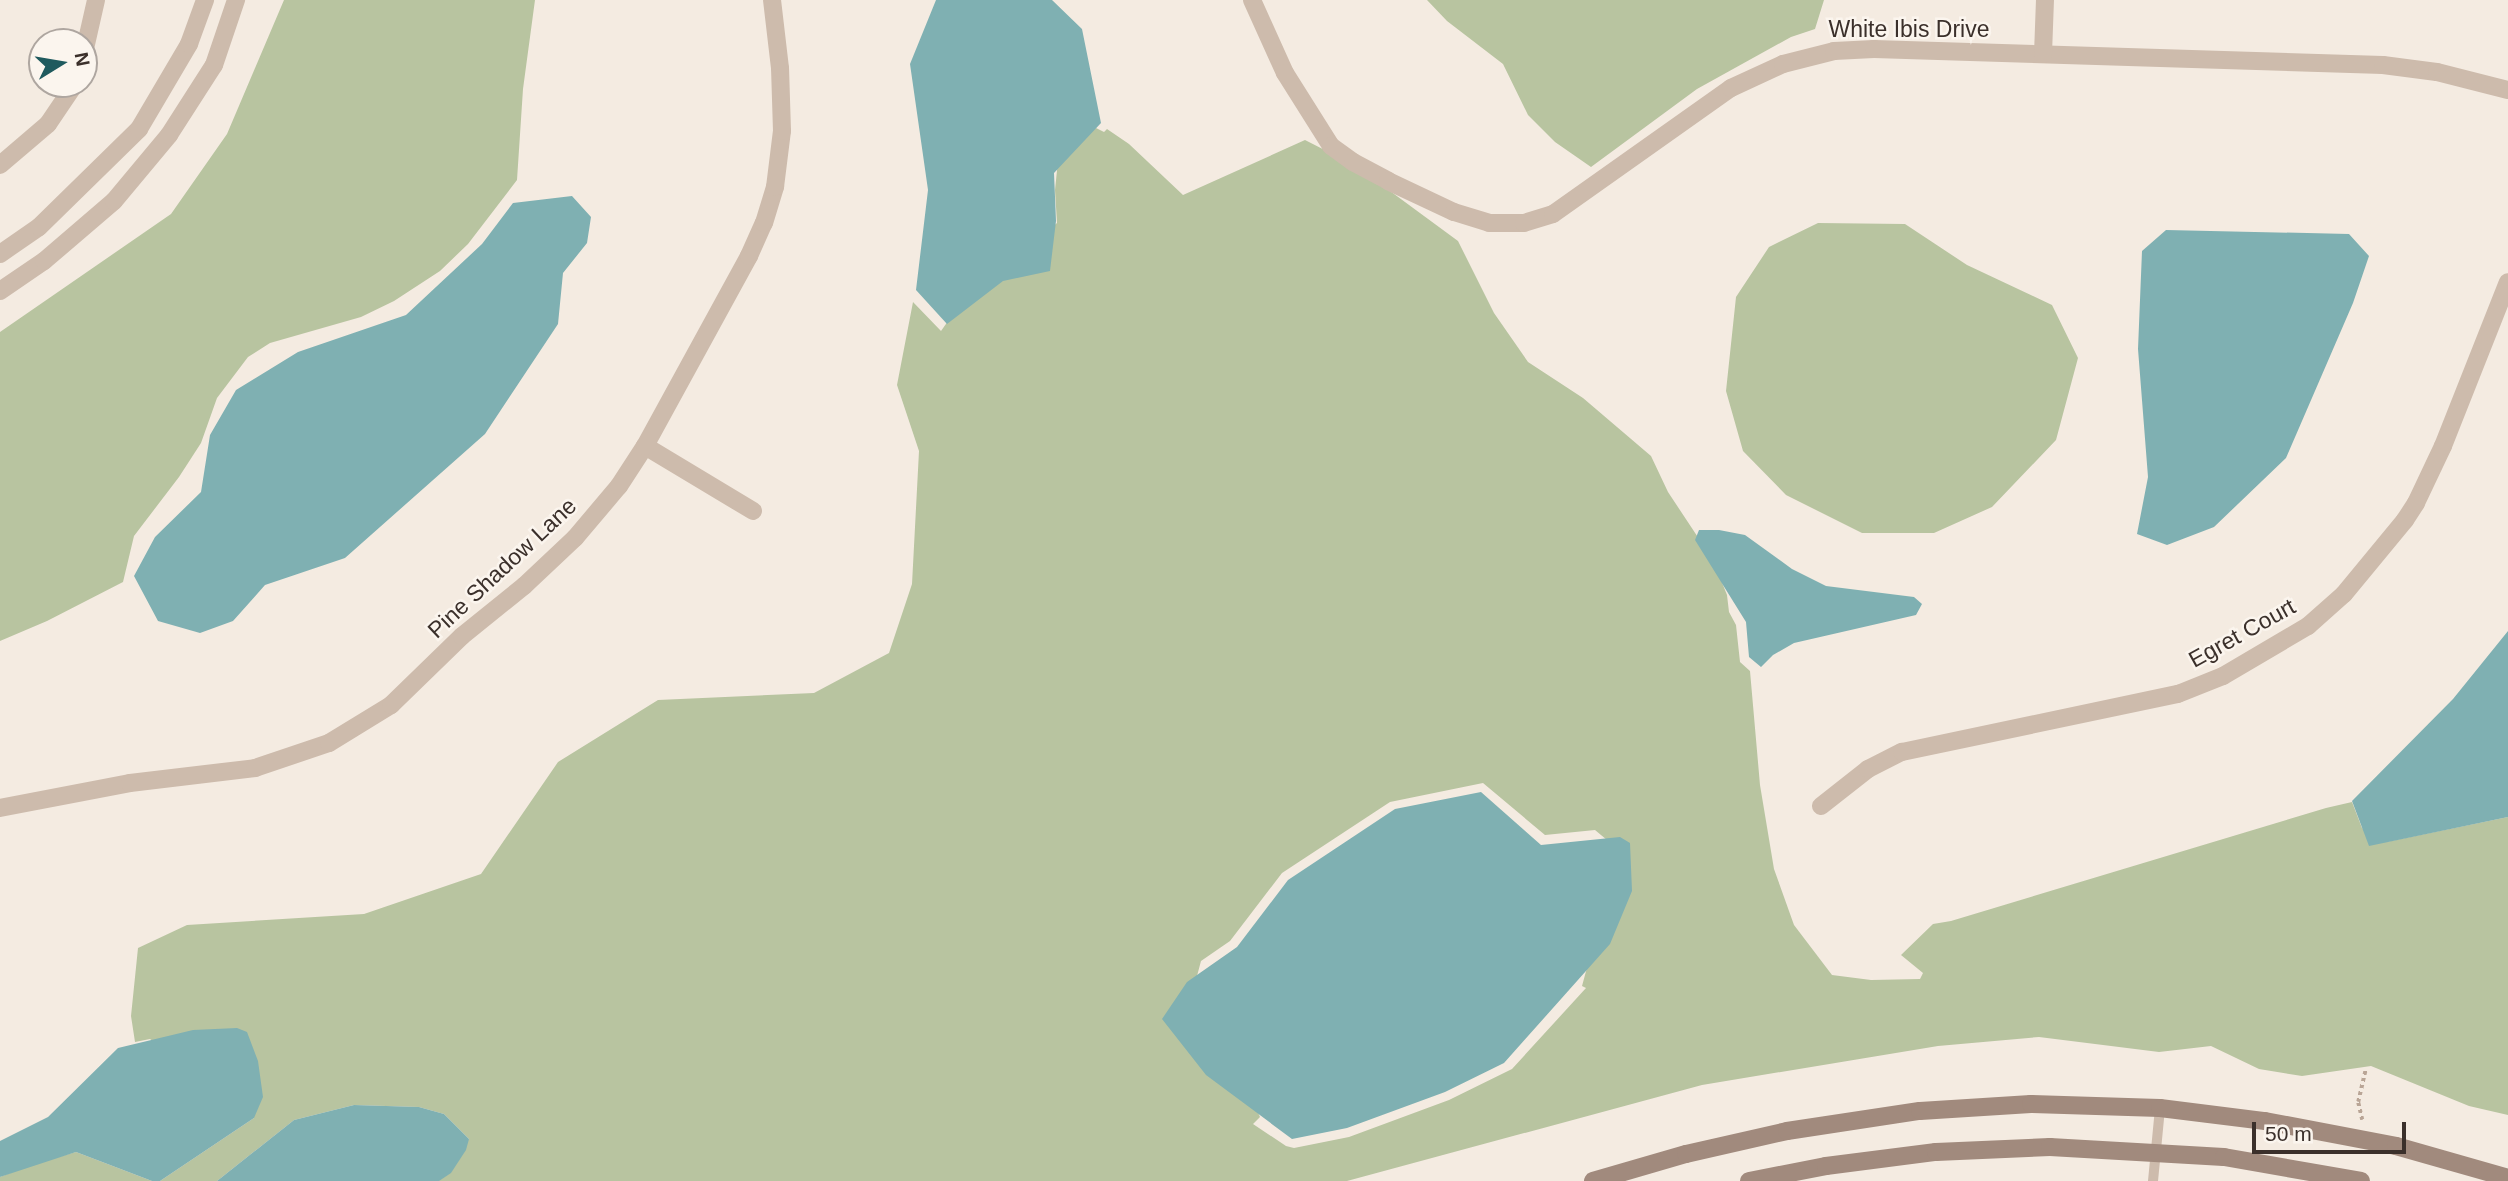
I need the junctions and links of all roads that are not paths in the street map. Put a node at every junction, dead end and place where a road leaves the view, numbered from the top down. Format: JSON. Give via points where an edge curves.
{"nodes":[{"id":1,"x":96,"y":0,"type":"edge"},
{"id":2,"x":205,"y":0,"type":"edge"},
{"id":3,"x":236,"y":0,"type":"edge"},
{"id":4,"x":772,"y":0,"type":"edge"},
{"id":5,"x":1252,"y":0,"type":"edge"},
{"id":6,"x":2045,"y":0,"type":"edge"},
{"id":7,"x":90,"y":28,"type":"edge"},
{"id":8,"x":2043,"y":54,"type":"junction"},
{"id":9,"x":2508,"y":90,"type":"edge"},
{"id":10,"x":66,"y":98,"type":"edge"},
{"id":11,"x":0,"y":165,"type":"edge"},
{"id":12,"x":0,"y":254,"type":"edge"},
{"id":13,"x":2508,"y":282,"type":"edge"},
{"id":14,"x":0,"y":291,"type":"edge"},
{"id":15,"x":645,"y":446,"type":"junction"},
{"id":16,"x":754,"y":511,"type":"dead end"},
{"id":17,"x":1821,"y":806,"type":"dead end"},
{"id":18,"x":0,"y":808,"type":"edge"},
{"id":19,"x":2160,"y":1108,"type":"junction"},
{"id":20,"x":2156,"y":1151,"type":"junction"},
{"id":21,"x":2508,"y":1178,"type":"edge"},
{"id":22,"x":1593,"y":1181,"type":"edge"},
{"id":23,"x":1749,"y":1181,"type":"edge"},
{"id":24,"x":2153,"y":1181,"type":"edge"},
{"id":25,"x":2361,"y":1181,"type":"edge"}],
"edges":[{"from":1,"to":7,"type":"street"},
{"from":2,"to":12,"type":"street","via":[[189,44],[139,130],[39,227]]},
{"from":3,"to":14,"type":"street","via":[[214,65],[169,135],[114,201],[44,261]]},
{"from":4,"to":15,"type":"street","name":"Pine Shadow Lane","via":[[782,99],[775,187],[749,256]]},
{"from":5,"to":8,"type":"street","name":"White Ibis Drive","via":[[1285,73],[1331,146],[1388,181],[1489,223],[1524,223],[1553,214],[1731,88],[1800,59],[1860,49]]},
{"from":6,"to":8,"type":"street"},
{"from":8,"to":9,"type":"street","name":"White Ibis Drive","via":[[2383,65],[2437,72]]},
{"from":10,"to":11,"type":"street","via":[[48,124]]},
{"from":13,"to":17,"type":"street","name":"Egret Court","via":[[2416,503],[2344,594],[2308,626],[2233,671],[2178,694],[1902,752],[1868,769]]},
{"from":15,"to":16,"type":"street"},
{"from":15,"to":18,"type":"street","name":"Pine Shadow Lane","via":[[598,512],[548,565],[461,636],[391,705],[350,732],[304,754],[256,768],[131,783]]},
{"from":19,"to":20,"type":"lane"},
{"from":19,"to":21,"type":"main road","via":[[2357,1137]]},
{"from":19,"to":22,"type":"main road","via":[[2031,1104],[1880,1116],[1734,1142]]},
{"from":20,"to":23,"type":"main road","via":[[2050,1147],[1936,1152]]},
{"from":20,"to":24,"type":"lane"},
{"from":20,"to":25,"type":"main road"}]}
